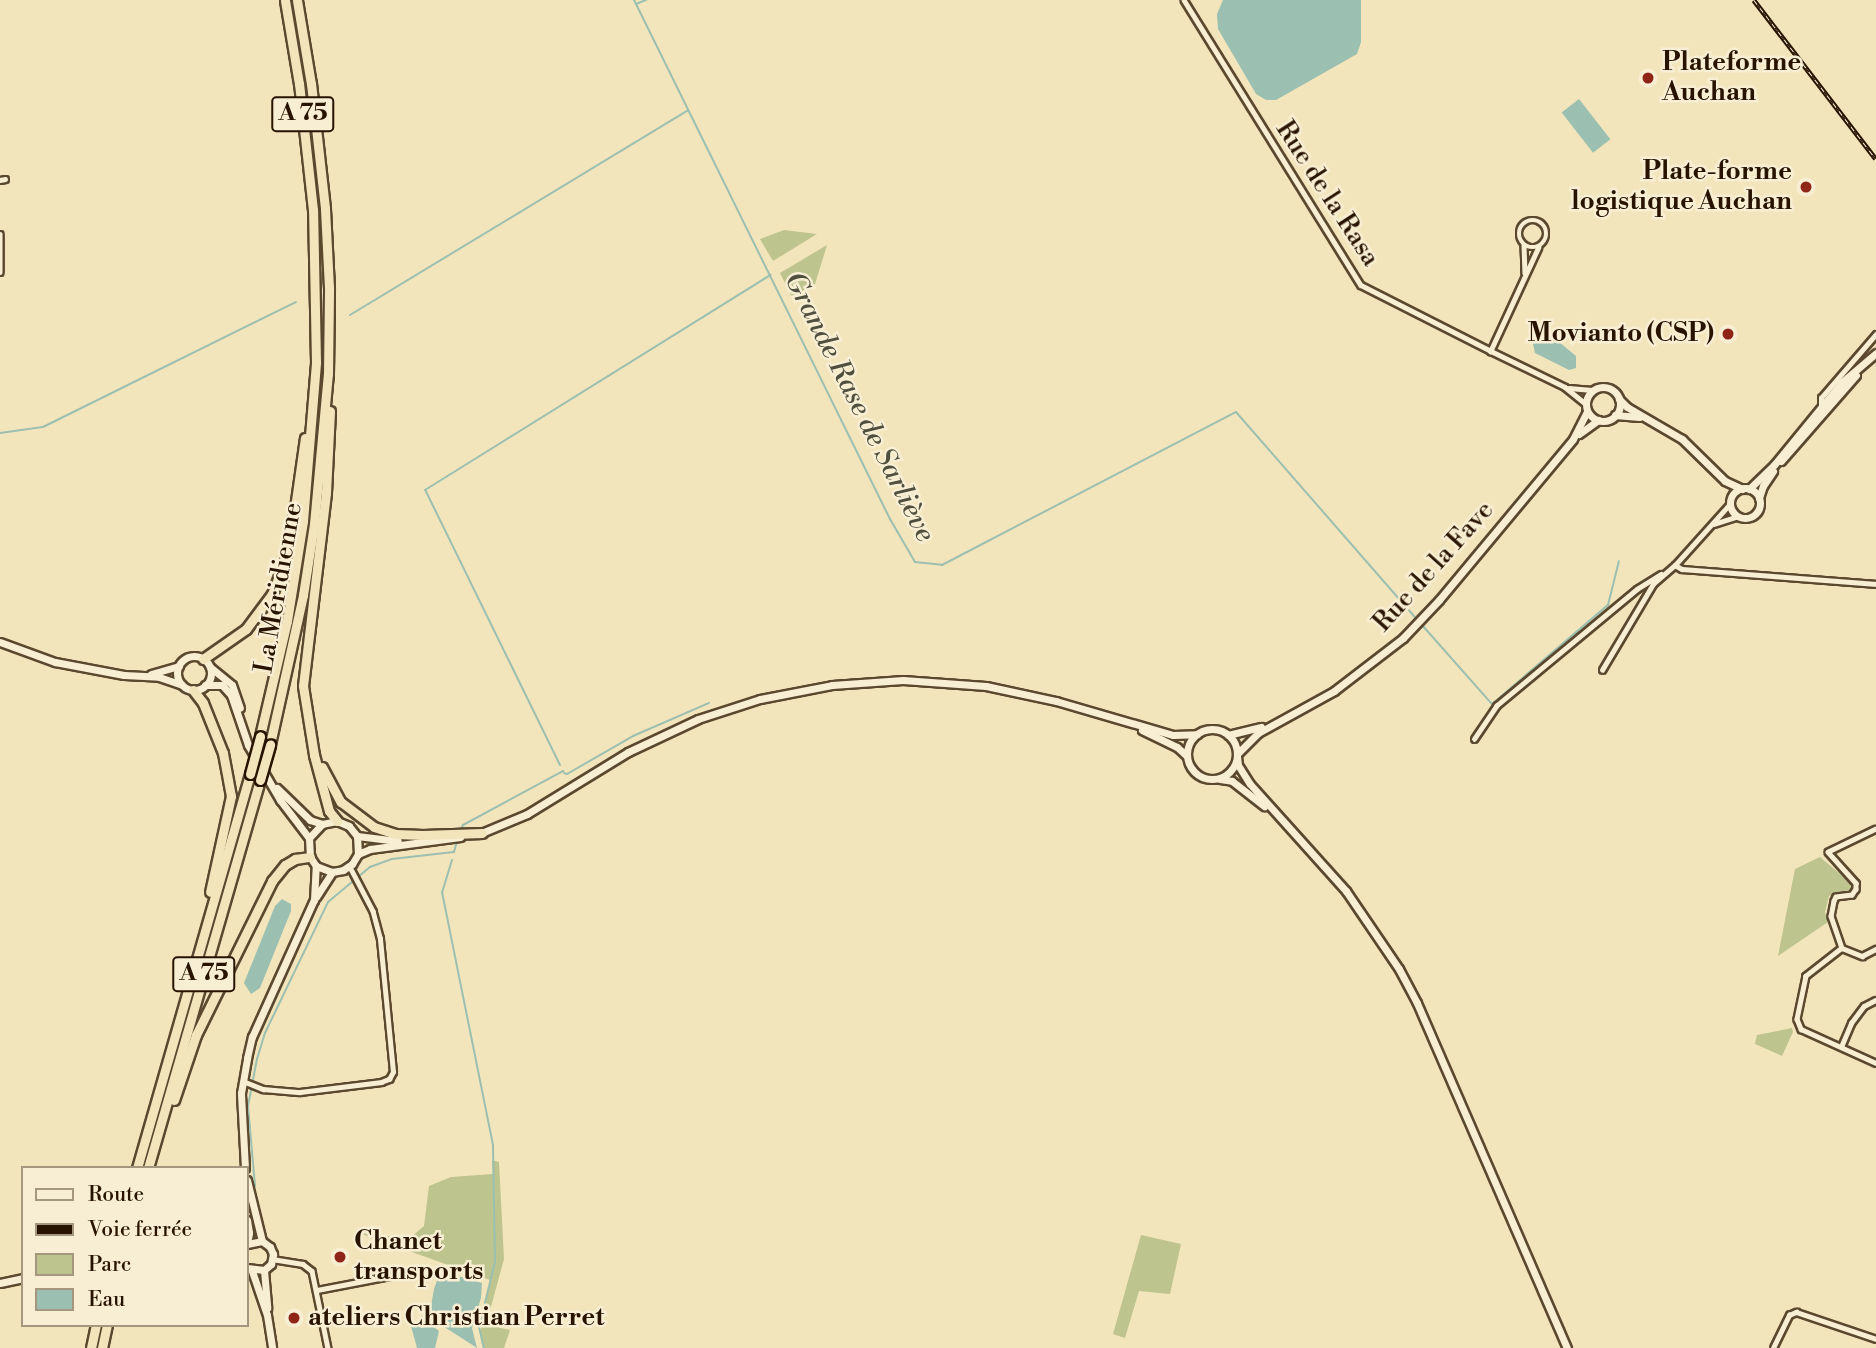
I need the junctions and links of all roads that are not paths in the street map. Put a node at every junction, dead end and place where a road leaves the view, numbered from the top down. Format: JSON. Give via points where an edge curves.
{"nodes":[{"id":1,"x":285,"y":0,"type":"edge"},
{"id":2,"x":297,"y":0,"type":"edge"},
{"id":3,"x":1185,"y":0,"type":"edge"},
{"id":4,"x":0,"y":234,"type":"edge"},
{"id":5,"x":1524,"y":245,"type":"junction"},
{"id":6,"x":1539,"y":247,"type":"junction"},
{"id":7,"x":0,"y":272,"type":"edge"},
{"id":8,"x":1525,"y":277,"type":"junction"},
{"id":9,"x":1876,"y":334,"type":"edge"},
{"id":10,"x":1491,"y":351,"type":"junction"},
{"id":11,"x":1874,"y":355,"type":"edge"},
{"id":12,"x":328,"y":374,"type":"junction"},
{"id":13,"x":315,"y":381,"type":"junction"},
{"id":14,"x":1565,"y":387,"type":"junction"},
{"id":15,"x":1592,"y":390,"type":"junction"},
{"id":16,"x":1619,"y":399,"type":"junction"},
{"id":17,"x":1821,"y":405,"type":"junction"},
{"id":18,"x":1587,"y":407,"type":"junction"},
{"id":19,"x":1615,"y":415,"type":"junction"},
{"id":20,"x":1598,"y":420,"type":"junction"},
{"id":21,"x":1649,"y":420,"type":"junction"},
{"id":22,"x":1573,"y":439,"type":"junction"},
{"id":23,"x":1796,"y":444,"type":"junction"},
{"id":24,"x":1709,"y":466,"type":"junction"},
{"id":25,"x":1745,"y":489,"type":"junction"},
{"id":26,"x":1759,"y":498,"type":"junction"},
{"id":27,"x":1731,"y":502,"type":"junction"},
{"id":28,"x":1738,"y":516,"type":"junction"},
{"id":29,"x":1710,"y":526,"type":"junction"},
{"id":30,"x":1675,"y":565,"type":"junction"},
{"id":31,"x":1661,"y":574,"type":"junction"},
{"id":32,"x":1876,"y":584,"type":"edge"},
{"id":33,"x":0,"y":642,"type":"edge"},
{"id":34,"x":203,"y":659,"type":"junction"},
{"id":35,"x":178,"y":666,"type":"junction"},
{"id":36,"x":210,"y":667,"type":"junction"},
{"id":37,"x":1602,"y":670,"type":"dead end"},
{"id":38,"x":139,"y":675,"type":"junction"},
{"id":39,"x":182,"y":685,"type":"junction"},
{"id":40,"x":205,"y":685,"type":"junction"},
{"id":41,"x":193,"y":690,"type":"junction"},
{"id":42,"x":1310,"y":705,"type":"junction"},
{"id":43,"x":305,"y":708,"type":"junction"},
{"id":44,"x":1112,"y":718,"type":"junction"},
{"id":45,"x":1197,"y":733,"type":"junction"},
{"id":46,"x":1228,"y":735,"type":"junction"},
{"id":47,"x":1474,"y":739,"type":"dead end"},
{"id":48,"x":1186,"y":755,"type":"junction"},
{"id":49,"x":1237,"y":755,"type":"junction"},
{"id":50,"x":1220,"y":779,"type":"junction"},
{"id":51,"x":1278,"y":818,"type":"junction"},
{"id":52,"x":337,"y":821,"type":"junction"},
{"id":53,"x":322,"y":824,"type":"junction"},
{"id":54,"x":1876,"y":829,"type":"edge"},
{"id":55,"x":482,"y":833,"type":"junction"},
{"id":56,"x":356,"y":836,"type":"junction"},
{"id":57,"x":309,"y":838,"type":"junction"},
{"id":58,"x":409,"y":843,"type":"junction"},
{"id":59,"x":358,"y":854,"type":"junction"},
{"id":60,"x":310,"y":857,"type":"junction"},
{"id":61,"x":316,"y":866,"type":"junction"},
{"id":62,"x":349,"y":866,"type":"junction"},
{"id":63,"x":332,"y":872,"type":"junction"},
{"id":64,"x":314,"y":900,"type":"junction"},
{"id":65,"x":206,"y":929,"type":"junction"},
{"id":66,"x":1842,"y":948,"type":"junction"},
{"id":67,"x":1876,"y":949,"type":"edge"},
{"id":68,"x":1876,"y":1000,"type":"edge"},
{"id":69,"x":1841,"y":1048,"type":"junction"},
{"id":70,"x":1876,"y":1063,"type":"edge"},
{"id":71,"x":246,"y":1082,"type":"junction"},
{"id":72,"x":138,"y":1166,"type":"edge"},
{"id":73,"x":150,"y":1166,"type":"edge"},
{"id":74,"x":150,"y":1166,"type":"edge"},
{"id":75,"x":245,"y":1166,"type":"edge"},
{"id":76,"x":248,"y":1184,"type":"edge"},
{"id":77,"x":262,"y":1241,"type":"junction"},
{"id":78,"x":248,"y":1243,"type":"edge"},
{"id":79,"x":272,"y":1259,"type":"junction"},
{"id":80,"x":250,"y":1269,"type":"edge"},
{"id":81,"x":264,"y":1270,"type":"junction"},
{"id":82,"x":395,"y":1275,"type":"dead end"},
{"id":83,"x":21,"y":1278,"type":"edge"},
{"id":84,"x":0,"y":1283,"type":"edge"},
{"id":85,"x":317,"y":1290,"type":"junction"},
{"id":86,"x":267,"y":1315,"type":"junction"},
{"id":87,"x":96,"y":1327,"type":"edge"},
{"id":88,"x":107,"y":1327,"type":"edge"},
{"id":89,"x":1876,"y":1339,"type":"edge"},
{"id":90,"x":91,"y":1348,"type":"edge"},
{"id":91,"x":102,"y":1348,"type":"edge"},
{"id":92,"x":272,"y":1348,"type":"edge"},
{"id":93,"x":328,"y":1348,"type":"edge"},
{"id":94,"x":1567,"y":1348,"type":"edge"},
{"id":95,"x":1773,"y":1348,"type":"edge"}],
"edges":[{"from":1,"to":13,"type":"highway","name":"La Méridienne","number":"A 75","via":[[313,209]]},
{"from":2,"to":12,"type":"highway","name":"La Méridienne","number":"A 75","via":[[324,198]]},
{"from":3,"to":10,"type":"street","name":"Rue de la Rasa","via":[[1361,285]]},
{"from":4,"to":7,"type":"street"},
{"from":5,"to":6,"type":"street"},
{"from":5,"to":6,"type":"street","via":[[1520,229],[1526,221],[1535,220],[1547,233]]},
{"from":5,"to":8,"type":"street"},
{"from":6,"to":8,"type":"street"},
{"from":8,"to":10,"type":"street"},
{"from":9,"to":17,"type":"street","via":[[1821,398]]},
{"from":10,"to":14,"type":"street"},
{"from":11,"to":17,"type":"main road"},
{"from":11,"to":23,"type":"main road"},
{"from":12,"to":43,"type":"highway","via":[[326,493],[304,660]]},
{"from":12,"to":73,"type":"highway","name":"La Méridienne","number":"A 75","bridge":true,"via":[[303,594],[270,744]]},
{"from":13,"to":34,"type":"highway","via":[[285,564],[258,616],[231,642]]},
{"from":13,"to":65,"type":"highway","name":"La Méridienne","number":"A 75","bridge":true,"via":[[303,521],[287,621]]},
{"from":14,"to":15,"type":"street"},
{"from":14,"to":18,"type":"street"},
{"from":15,"to":16,"type":"main road","via":[[1607,387]]},
{"from":15,"to":18,"type":"main road"},
{"from":16,"to":19,"type":"main road"},
{"from":16,"to":21,"type":"main road"},
{"from":17,"to":23,"type":"street"},
{"from":17,"to":25,"type":"main road","via":[[1774,465]]},
{"from":18,"to":20,"type":"main road"},
{"from":18,"to":22,"type":"main road","name":"Rue de la Fave"},
{"from":19,"to":20,"type":"main road"},
{"from":19,"to":21,"type":"main road"},
{"from":20,"to":22,"type":"main road","name":"Rue de la Fave"},
{"from":21,"to":24,"type":"main road","via":[[1682,439]]},
{"from":22,"to":42,"type":"main road","name":"Rue de la Fave","via":[[1425,616],[1380,657]]},
{"from":23,"to":26,"type":"main road"},
{"from":24,"to":25,"type":"main road","via":[[1734,487]]},
{"from":24,"to":27,"type":"main road"},
{"from":25,"to":26,"type":"main road"},
{"from":25,"to":27,"type":"main road"},
{"from":26,"to":28,"type":"main road","via":[[1755,514]]},
{"from":27,"to":28,"type":"main road"},
{"from":27,"to":29,"type":"street"},
{"from":28,"to":29,"type":"street"},
{"from":29,"to":30,"type":"street"},
{"from":30,"to":31,"type":"street"},
{"from":30,"to":32,"type":"street"},
{"from":31,"to":37,"type":"street"},
{"from":31,"to":47,"type":"street","via":[[1496,706]]},
{"from":33,"to":38,"type":"main road","via":[[55,662]]},
{"from":34,"to":35,"type":"main road","via":[[188,657]]},
{"from":34,"to":36,"type":"main road"},
{"from":35,"to":38,"type":"main road"},
{"from":35,"to":39,"type":"main road"},
{"from":36,"to":40,"type":"main road"},
{"from":36,"to":53,"type":"main road","via":[[236,692],[250,742],[280,793],[310,820]]},
{"from":38,"to":39,"type":"main road"},
{"from":39,"to":41,"type":"main road"},
{"from":40,"to":41,"type":"main road"},
{"from":40,"to":57,"type":"main road","via":[[226,688],[248,745]]},
{"from":41,"to":65,"type":"highway","via":[[223,753],[230,796]]},
{"from":42,"to":46,"type":"main road","name":"Rue de la Fave","via":[[1257,729]]},
{"from":42,"to":49,"type":"main road","name":"Rue de la Fave","via":[[1258,733]]},
{"from":43,"to":52,"type":"highway","via":[[325,799]]},
{"from":43,"to":55,"type":"highway","via":[[331,787],[355,815],[395,834]]},
{"from":44,"to":45,"type":"main road","via":[[1173,735]]},
{"from":44,"to":48,"type":"main road","via":[[1158,737]]},
{"from":44,"to":55,"type":"main road","via":[[1020,692],[946,682],[870,681],[795,691],[726,709],[661,735],[527,814]]},
{"from":45,"to":46,"type":"main road","via":[[1213,729]]},
{"from":45,"to":48,"type":"main road"},
{"from":46,"to":49,"type":"main road"},
{"from":48,"to":50,"type":"main road","via":[[1197,776]]},
{"from":49,"to":50,"type":"main road","via":[[1232,770]]},
{"from":49,"to":51,"type":"main road","via":[[1250,784]]},
{"from":50,"to":51,"type":"main road","via":[[1232,781]]},
{"from":51,"to":94,"type":"main road","via":[[1346,891],[1399,969]]},
{"from":52,"to":53,"type":"main road"},
{"from":52,"to":56,"type":"main road","via":[[349,826]]},
{"from":53,"to":57,"type":"main road"},
{"from":54,"to":66,"type":"street","via":[[1828,852],[1856,883],[1855,893],[1836,897],[1830,910]]},
{"from":55,"to":58,"type":"main road"},
{"from":56,"to":58,"type":"main road"},
{"from":56,"to":59,"type":"main road"},
{"from":57,"to":60,"type":"main road"},
{"from":58,"to":59,"type":"main road"},
{"from":59,"to":62,"type":"main road"},
{"from":60,"to":61,"type":"main road"},
{"from":60,"to":74,"type":"highway","via":[[285,865],[256,911],[196,1035]]},
{"from":61,"to":63,"type":"main road"},
{"from":61,"to":64,"type":"main road"},
{"from":62,"to":63,"type":"main road"},
{"from":62,"to":71,"type":"street","via":[[373,912],[380,939],[393,1072],[381,1083],[300,1092]]},
{"from":63,"to":64,"type":"main road"},
{"from":64,"to":71,"type":"main road","via":[[252,1037]]},
{"from":65,"to":72,"type":"highway","name":"La Méridienne","number":"A 75"},
{"from":66,"to":67,"type":"street","via":[[1862,956]]},
{"from":66,"to":69,"type":"street","via":[[1806,976],[1797,1019],[1801,1030]]},
{"from":68,"to":69,"type":"street","via":[[1864,1006],[1851,1023]]},
{"from":69,"to":70,"type":"street"},
{"from":71,"to":75,"type":"main road"},
{"from":76,"to":77,"type":"main road"},
{"from":77,"to":78,"type":"main road"},
{"from":77,"to":79,"type":"main road","via":[[270,1247]]},
{"from":79,"to":81,"type":"main road"},
{"from":79,"to":85,"type":"street","via":[[303,1264],[312,1271]]},
{"from":80,"to":81,"type":"main road"},
{"from":80,"to":86,"type":"main road"},
{"from":81,"to":86,"type":"main road"},
{"from":82,"to":85,"type":"street"},
{"from":83,"to":84,"type":"main road"},
{"from":85,"to":93,"type":"street"},
{"from":86,"to":92,"type":"main road"},
{"from":87,"to":90,"type":"highway"},
{"from":88,"to":91,"type":"highway"},
{"from":89,"to":95,"type":"street","via":[[1800,1312],[1789,1315]]}]}
